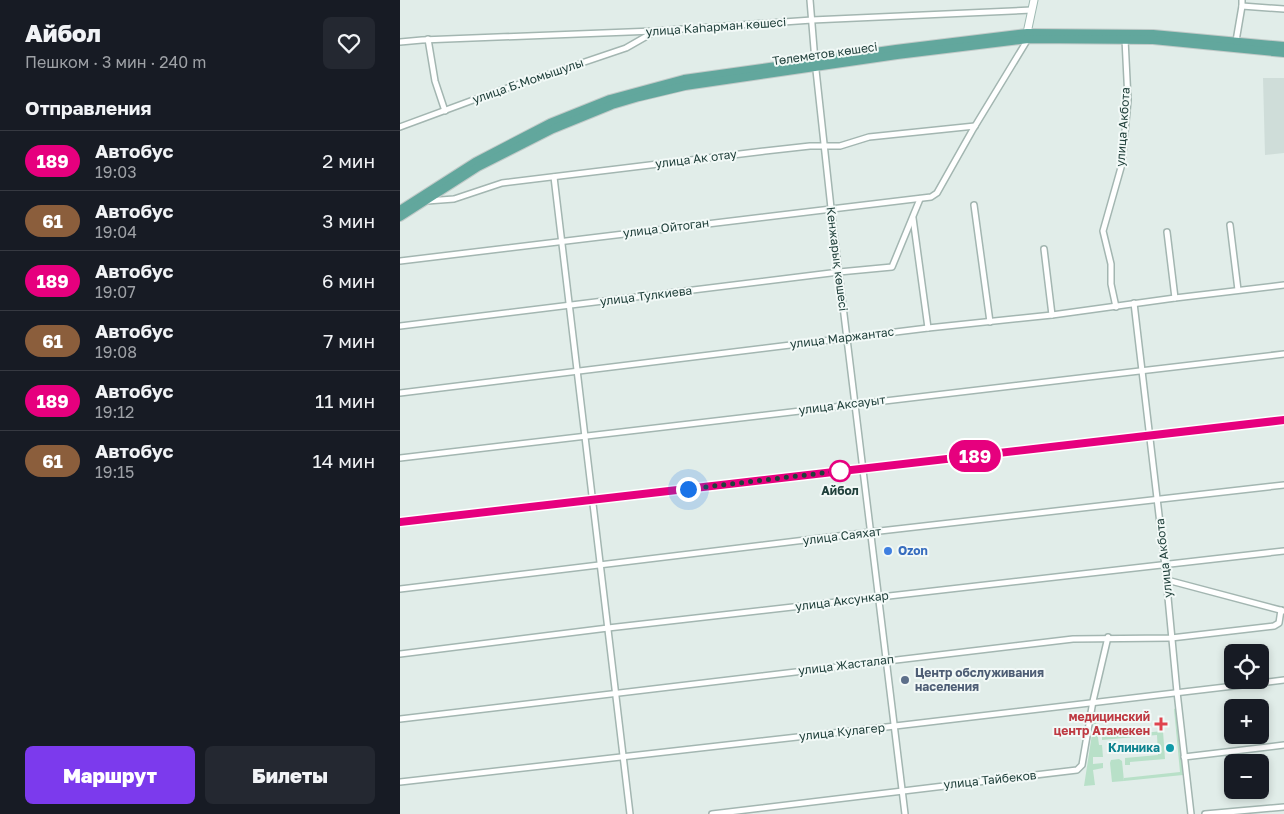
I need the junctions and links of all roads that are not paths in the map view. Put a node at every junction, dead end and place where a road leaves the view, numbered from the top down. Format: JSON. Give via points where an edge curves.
{"nodes":[{"id":1,"x":810,"y":0,"type":"edge"},
{"id":2,"x":1034,"y":0,"type":"edge"},
{"id":3,"x":1242,"y":3,"type":"edge"},
{"id":4,"x":1284,"y":9,"type":"edge"},
{"id":5,"x":1032,"y":10,"type":"junction"},
{"id":6,"x":812,"y":20,"type":"junction"},
{"id":7,"x":654,"y":31,"type":"junction"},
{"id":8,"x":1028,"y":36,"type":"junction"},
{"id":9,"x":1124,"y":36,"type":"junction"},
{"id":10,"x":428,"y":40,"type":"junction"},
{"id":11,"x":1236,"y":41,"type":"junction"},
{"id":12,"x":400,"y":42,"type":"edge"},
{"id":13,"x":1284,"y":46,"type":"edge"},
{"id":14,"x":1284,"y":53,"type":"edge"},
{"id":15,"x":815,"y":64,"type":"junction"},
{"id":16,"x":445,"y":111,"type":"junction"},
{"id":17,"x":975,"y":126,"type":"junction"},
{"id":18,"x":400,"y":127,"type":"edge"},
{"id":19,"x":824,"y":146,"type":"junction"},
{"id":20,"x":554,"y":177,"type":"junction"},
{"id":21,"x":423,"y":198,"type":"junction"},
{"id":22,"x":920,"y":199,"type":"junction"},
{"id":23,"x":974,"y":205,"type":"dead end"},
{"id":24,"x":831,"y":208,"type":"junction"},
{"id":25,"x":400,"y":210,"type":"edge"},
{"id":26,"x":400,"y":217,"type":"edge"},
{"id":27,"x":913,"y":218,"type":"junction"},
{"id":28,"x":1230,"y":225,"type":"dead end"},
{"id":29,"x":1167,"y":232,"type":"dead end"},
{"id":30,"x":561,"y":242,"type":"junction"},
{"id":31,"x":1044,"y":249,"type":"dead end"},
{"id":32,"x":400,"y":262,"type":"edge"},
{"id":33,"x":839,"y":272,"type":"junction"},
{"id":34,"x":1284,"y":285,"type":"edge"},
{"id":35,"x":1238,"y":290,"type":"junction"},
{"id":36,"x":1175,"y":298,"type":"junction"},
{"id":37,"x":1134,"y":303,"type":"junction"},
{"id":38,"x":569,"y":305,"type":"junction"},
{"id":39,"x":1116,"y":307,"type":"junction"},
{"id":40,"x":1052,"y":315,"type":"junction"},
{"id":41,"x":990,"y":322,"type":"junction"},
{"id":42,"x":400,"y":326,"type":"edge"},
{"id":43,"x":928,"y":328,"type":"junction"},
{"id":44,"x":847,"y":338,"type":"junction"},
{"id":45,"x":1284,"y":354,"type":"edge"},
{"id":46,"x":576,"y":371,"type":"junction"},
{"id":47,"x":1142,"y":371,"type":"junction"},
{"id":48,"x":400,"y":393,"type":"edge"},
{"id":49,"x":855,"y":403,"type":"junction"},
{"id":50,"x":1284,"y":420,"type":"edge"},
{"id":51,"x":584,"y":435,"type":"junction"},
{"id":52,"x":1150,"y":436,"type":"junction"},
{"id":53,"x":400,"y":458,"type":"edge"},
{"id":54,"x":864,"y":469,"type":"junction"},
{"id":55,"x":1284,"y":486,"type":"edge"},
{"id":56,"x":592,"y":500,"type":"junction"},
{"id":57,"x":1157,"y":500,"type":"junction"},
{"id":58,"x":400,"y":522,"type":"edge"},
{"id":59,"x":871,"y":532,"type":"junction"},
{"id":60,"x":1284,"y":551,"type":"edge"},
{"id":61,"x":600,"y":565,"type":"junction"},
{"id":62,"x":1165,"y":566,"type":"junction"},
{"id":63,"x":1166,"y":580,"type":"junction"},
{"id":64,"x":400,"y":589,"type":"edge"},
{"id":65,"x":878,"y":597,"type":"junction"},
{"id":66,"x":1283,"y":611,"type":"edge"},
{"id":67,"x":608,"y":628,"type":"junction"},
{"id":68,"x":1108,"y":637,"type":"junction"},
{"id":69,"x":1171,"y":638,"type":"junction"},
{"id":70,"x":400,"y":654,"type":"edge"},
{"id":71,"x":886,"y":660,"type":"junction"},
{"id":72,"x":1284,"y":680,"type":"edge"},
{"id":73,"x":1176,"y":692,"type":"junction"},
{"id":74,"x":615,"y":693,"type":"junction"},
{"id":75,"x":1092,"y":701,"type":"junction"},
{"id":76,"x":400,"y":719,"type":"edge"},
{"id":77,"x":895,"y":726,"type":"junction"},
{"id":78,"x":1284,"y":745,"type":"edge"},
{"id":79,"x":624,"y":757,"type":"junction"},
{"id":80,"x":1184,"y":757,"type":"junction"},
{"id":81,"x":400,"y":782,"type":"edge"},
{"id":82,"x":903,"y":790,"type":"junction"},
{"id":83,"x":1284,"y":807,"type":"edge"},
{"id":84,"x":630,"y":814,"type":"edge"},
{"id":85,"x":712,"y":814,"type":"edge"},
{"id":86,"x":905,"y":814,"type":"edge"},
{"id":87,"x":1190,"y":814,"type":"edge"},
{"id":88,"x":1205,"y":814,"type":"edge"}],
"edges":[{"from":1,"to":6,"type":"street","name":"Кенжарық көшесі"},
{"from":2,"to":5,"type":"street"},
{"from":3,"to":4,"type":"street"},
{"from":3,"to":11,"type":"street"},
{"from":5,"to":6,"type":"street","name":"улица Каһарман көшесі"},
{"from":5,"to":8,"type":"street"},
{"from":6,"to":7,"type":"street","name":"улица Каһарман көшесі"},
{"from":6,"to":15,"type":"street","name":"Кенжарық көшесі"},
{"from":7,"to":10,"type":"street","name":"улица Каһарман көшесі"},
{"from":7,"to":16,"type":"street","name":"улица Б.Момышулы","via":[[626,48]]},
{"from":8,"to":9,"type":"main road","name":"Төлеметов көшесі"},
{"from":8,"to":15,"type":"main road","name":"Төлеметов көшесі","via":[[978,38]]},
{"from":8,"to":17,"type":"street"},
{"from":9,"to":11,"type":"main road","name":"Төлеметов көшесі","via":[[1170,35]]},
{"from":9,"to":14,"type":"main road","name":"Төлеметов көшесі"},
{"from":9,"to":39,"type":"street","name":"улица Акбота","via":[[1128,100],[1122,164],[1104,231]]},
{"from":10,"to":12,"type":"street","name":"улица Каһарман көшесі"},
{"from":10,"to":16,"type":"street","via":[[435,81]]},
{"from":11,"to":13,"type":"main road","name":"Төлеметов көшесі"},
{"from":15,"to":19,"type":"street","name":"Кенжарық көшесі"},
{"from":15,"to":21,"type":"main road","name":"Төлеметов көшесі","via":[[684,80],[610,99],[576,112],[475,162]]},
{"from":16,"to":18,"type":"street","name":"улица Б.Момышулы"},
{"from":17,"to":19,"type":"street","name":"улица Ак отау","via":[[869,137],[840,146]]},
{"from":17,"to":22,"type":"street","name":"улица Ойтоган","via":[[937,193]]},
{"from":19,"to":20,"type":"street","name":"улица Ак отау"},
{"from":19,"to":24,"type":"street","name":"Кенжарық көшесі"},
{"from":20,"to":21,"type":"street","name":"улица Ак отау","via":[[502,184],[454,199]]},
{"from":20,"to":30,"type":"street"},
{"from":21,"to":25,"type":"main road","name":"Төлеметов көшесі"},
{"from":21,"to":26,"type":"main road","name":"Төлеметов көшесі"},
{"from":22,"to":24,"type":"street","name":"улица Ойтоган"},
{"from":22,"to":27,"type":"street"},
{"from":23,"to":41,"type":"street"},
{"from":24,"to":30,"type":"street","name":"улица Ойтоган"},
{"from":24,"to":33,"type":"street","name":"Кенжарық көшесі"},
{"from":27,"to":33,"type":"street","name":"улица Тулкиева","via":[[892,267]]},
{"from":27,"to":43,"type":"street"},
{"from":28,"to":35,"type":"street"},
{"from":29,"to":36,"type":"street"},
{"from":30,"to":32,"type":"street","name":"улица Ойтоган"},
{"from":30,"to":38,"type":"street"},
{"from":31,"to":40,"type":"street"},
{"from":33,"to":38,"type":"street","name":"улица Тулкиева"},
{"from":33,"to":44,"type":"street","name":"Кенжарық көшесі"},
{"from":34,"to":35,"type":"street","name":"улица Маржантас"},
{"from":35,"to":36,"type":"street","name":"улица Маржантас"},
{"from":36,"to":37,"type":"street","name":"улица Маржантас"},
{"from":37,"to":39,"type":"street","name":"улица Маржантас"},
{"from":37,"to":47,"type":"street","name":"улица Акбота"},
{"from":38,"to":42,"type":"street","name":"улица Тулкиева"},
{"from":38,"to":46,"type":"street"},
{"from":39,"to":40,"type":"street","name":"улица Маржантас"},
{"from":40,"to":41,"type":"street","name":"улица Маржантас"},
{"from":41,"to":43,"type":"street","name":"улица Маржантас"},
{"from":43,"to":44,"type":"street","name":"улица Маржантас"},
{"from":44,"to":46,"type":"street","name":"улица Маржантас"},
{"from":44,"to":49,"type":"street","name":"Кенжарық көшесі"},
{"from":45,"to":47,"type":"street","name":"улица Аксауыт"},
{"from":46,"to":48,"type":"street","name":"улица Маржантас"},
{"from":46,"to":51,"type":"street"},
{"from":47,"to":49,"type":"street","name":"улица Аксауыт"},
{"from":47,"to":52,"type":"street","name":"улица Акбота"},
{"from":49,"to":51,"type":"street","name":"улица Аксауыт"},
{"from":49,"to":54,"type":"street","name":"Кенжарық көшесі"},
{"from":50,"to":52,"type":"street"},
{"from":51,"to":53,"type":"street","name":"улица Аксауыт"},
{"from":51,"to":56,"type":"street"},
{"from":52,"to":54,"type":"street"},
{"from":52,"to":57,"type":"street","name":"улица Акбота"},
{"from":54,"to":56,"type":"street"},
{"from":54,"to":59,"type":"street","name":"Кенжарық көшесі"},
{"from":55,"to":57,"type":"street","name":"улица Саяхат"},
{"from":56,"to":58,"type":"street"},
{"from":56,"to":61,"type":"street"},
{"from":57,"to":59,"type":"street","name":"улица Саяхат"},
{"from":57,"to":62,"type":"street","name":"улица Акбота"},
{"from":59,"to":61,"type":"street","name":"улица Саяхат"},
{"from":59,"to":65,"type":"street","name":"Кенжарық көшесі"},
{"from":60,"to":62,"type":"street","name":"улица Аксункар"},
{"from":61,"to":64,"type":"street","name":"улица Саяхат"},
{"from":61,"to":67,"type":"street"},
{"from":62,"to":63,"type":"street","name":"улица Акбота"},
{"from":62,"to":65,"type":"street","name":"улица Аксункар"},
{"from":63,"to":66,"type":"street","name":"улица Жасталап"},
{"from":63,"to":69,"type":"street","name":"улица Акбота"},
{"from":65,"to":67,"type":"street","name":"улица Аксункар"},
{"from":65,"to":71,"type":"street","name":"Кенжарық көшесі"},
{"from":66,"to":69,"type":"street","name":"улица Жасталап","via":[[1279,623],[1274,626]]},
{"from":67,"to":70,"type":"street","name":"улица Аксункар"},
{"from":67,"to":74,"type":"street"},
{"from":68,"to":69,"type":"street","name":"улица Жасталап"},
{"from":68,"to":71,"type":"street","name":"улица Жасталап"},
{"from":68,"to":75,"type":"street"},
{"from":69,"to":73,"type":"street","name":"улица Акбота"},
{"from":71,"to":74,"type":"street","name":"улица Жасталап"},
{"from":71,"to":77,"type":"street","name":"Кенжарық көшесі"},
{"from":72,"to":73,"type":"street","name":"улица Кулагер"},
{"from":73,"to":75,"type":"street","name":"улица Кулагер"},
{"from":73,"to":80,"type":"street","name":"улица Акбота"},
{"from":74,"to":76,"type":"street","name":"улица Жасталап"},
{"from":74,"to":79,"type":"street"},
{"from":75,"to":77,"type":"street","name":"улица Кулагер"},
{"from":75,"to":82,"type":"street","name":"улица Тайбеков","via":[[1082,765],[1077,770]]},
{"from":77,"to":79,"type":"street","name":"улица Кулагер"},
{"from":77,"to":82,"type":"street","name":"Кенжарық көшесі"},
{"from":78,"to":80,"type":"street"},
{"from":79,"to":81,"type":"street","name":"улица Кулагер"},
{"from":79,"to":84,"type":"street"},
{"from":80,"to":87,"type":"street","name":"улица Акбота"},
{"from":82,"to":85,"type":"street","name":"улица Тайбеков"},
{"from":82,"to":86,"type":"street","name":"Кенжарық көшесі"},
{"from":83,"to":88,"type":"street"}]}
